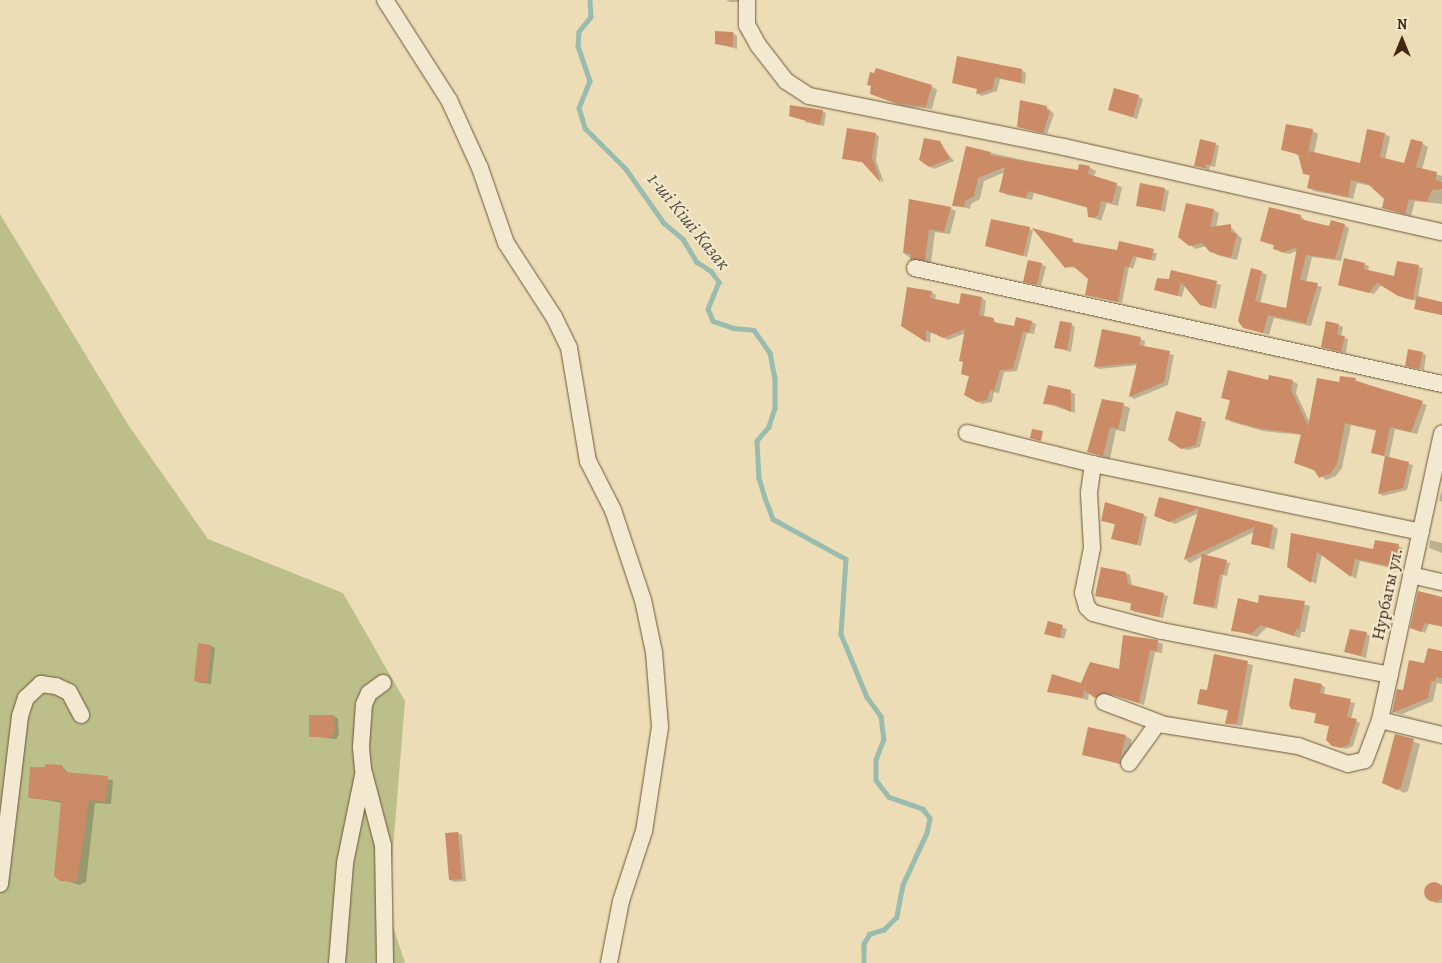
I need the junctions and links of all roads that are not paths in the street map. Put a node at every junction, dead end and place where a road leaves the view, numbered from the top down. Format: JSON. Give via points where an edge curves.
{"nodes":[{"id":1,"x":386,"y":0,"type":"edge"},
{"id":2,"x":747,"y":0,"type":"edge"},
{"id":3,"x":1442,"y":232,"type":"edge"},
{"id":4,"x":915,"y":268,"type":"dead end"},
{"id":5,"x":1442,"y":384,"type":"edge"},
{"id":6,"x":967,"y":433,"type":"dead end"},
{"id":7,"x":1442,"y":434,"type":"edge"},
{"id":8,"x":1093,"y":464,"type":"junction"},
{"id":9,"x":1421,"y":532,"type":"junction"},
{"id":10,"x":1411,"y":575,"type":"junction"},
{"id":11,"x":1442,"y":582,"type":"edge"},
{"id":12,"x":1390,"y":675,"type":"junction"},
{"id":13,"x":383,"y":683,"type":"dead end"},
{"id":14,"x":1104,"y":702,"type":"dead end"},
{"id":15,"x":81,"y":715,"type":"dead end"},
{"id":16,"x":1380,"y":720,"type":"junction"},
{"id":17,"x":1158,"y":723,"type":"junction"},
{"id":18,"x":1442,"y":735,"type":"edge"},
{"id":19,"x":1129,"y":762,"type":"dead end"},
{"id":20,"x":364,"y":769,"type":"junction"},
{"id":21,"x":1,"y":867,"type":"edge"},
{"id":22,"x":0,"y":884,"type":"edge"},
{"id":23,"x":337,"y":963,"type":"edge"},
{"id":24,"x":385,"y":963,"type":"edge"},
{"id":25,"x":609,"y":963,"type":"edge"}],
"edges":[{"from":1,"to":25,"type":"street","via":[[449,100],[480,168],[506,243],[554,317],[568,348],[588,460],[613,510],[643,600],[656,671],[660,727],[644,831],[619,909]]},
{"from":2,"to":3,"type":"street","via":[[747,25],[758,45],[786,81],[809,96],[1064,147]]},
{"from":4,"to":5,"type":"street"},
{"from":6,"to":8,"type":"street"},
{"from":7,"to":9,"type":"street","name":"Нурбагы ул."},
{"from":8,"to":9,"type":"street"},
{"from":8,"to":12,"type":"street","via":[[1089,493],[1092,548],[1083,593],[1087,607],[1093,613],[1162,631]]},
{"from":9,"to":10,"type":"street","name":"Нурбагы ул."},
{"from":10,"to":11,"type":"street"},
{"from":10,"to":12,"type":"street","name":"Нурбагы ул."},
{"from":12,"to":16,"type":"street","name":"Нурбагы ул."},
{"from":13,"to":20,"type":"street","via":[[369,693],[364,704]]},
{"from":14,"to":17,"type":"street"},
{"from":15,"to":21,"type":"street","via":[[69,692],[56,686],[40,684],[26,698],[20,716]]},
{"from":16,"to":17,"type":"street","name":"Нурбагы ул.","via":[[1365,760],[1348,764],[1298,746]]},
{"from":16,"to":18,"type":"street"},
{"from":17,"to":19,"type":"street"},
{"from":20,"to":23,"type":"street","via":[[345,864]]},
{"from":20,"to":24,"type":"street","via":[[383,845]]},
{"from":21,"to":22,"type":"street"}]}
